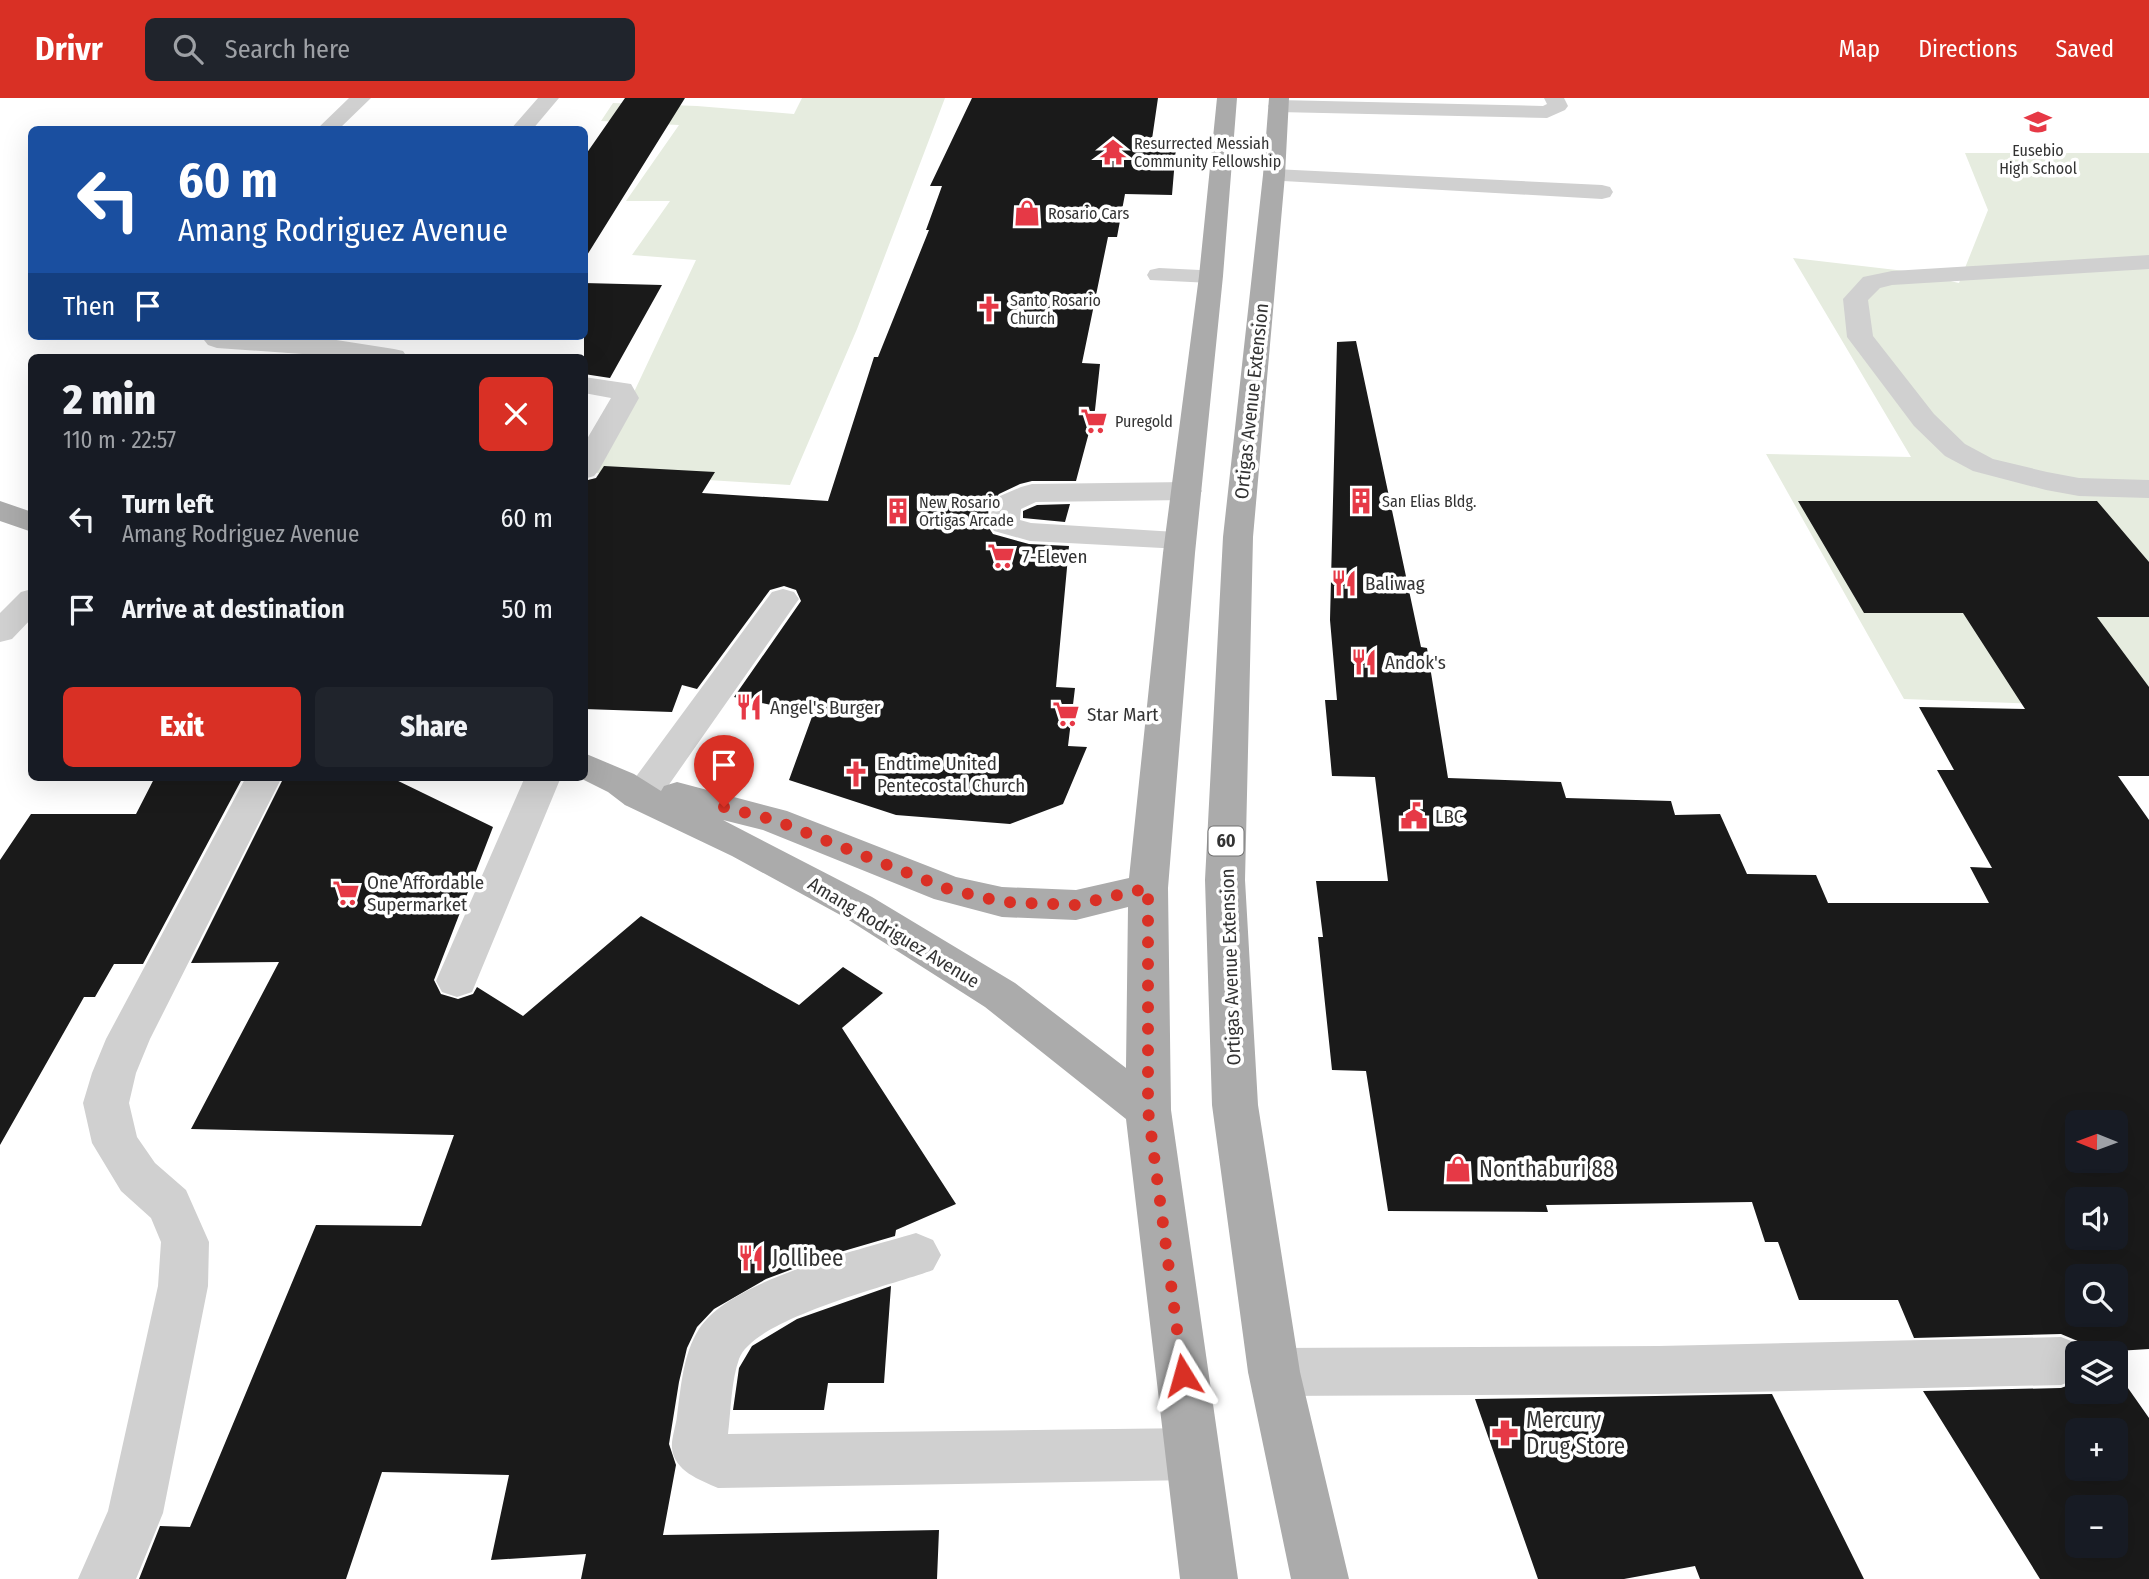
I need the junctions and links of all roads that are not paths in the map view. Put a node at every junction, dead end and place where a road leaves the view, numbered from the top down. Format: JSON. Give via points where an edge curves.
{"nodes":[{"id":1,"x":361,"y":98,"type":"edge"},
{"id":2,"x":549,"y":98,"type":"edge"},
{"id":3,"x":1227,"y":98,"type":"edge"},
{"id":4,"x":1554,"y":98,"type":"edge"},
{"id":5,"x":1278,"y":102,"type":"edge"},
{"id":6,"x":330,"y":126,"type":"edge"},
{"id":7,"x":524,"y":126,"type":"edge"},
{"id":8,"x":1274,"y":174,"type":"junction"},
{"id":9,"x":1602,"y":192,"type":"dead end"},
{"id":10,"x":2149,"y":262,"type":"edge"},
{"id":11,"x":1159,"y":275,"type":"dead end"},
{"id":12,"x":1211,"y":276,"type":"junction"},
{"id":13,"x":217,"y":340,"type":"edge"},
{"id":14,"x":334,"y":342,"type":"edge"},
{"id":15,"x":382,"y":354,"type":"edge"},
{"id":16,"x":588,"y":386,"type":"edge"},
{"id":17,"x":588,"y":463,"type":"edge"},
{"id":18,"x":2149,"y":489,"type":"edge"},
{"id":19,"x":1187,"y":491,"type":"junction"},
{"id":20,"x":0,"y":510,"type":"edge"},
{"id":21,"x":28,"y":521,"type":"edge"},
{"id":22,"x":1181,"y":540,"type":"junction"},
{"id":23,"x":783,"y":599,"type":"dead end"},
{"id":24,"x":28,"y":603,"type":"edge"},
{"id":25,"x":0,"y":632,"type":"edge"},
{"id":26,"x":588,"y":767,"type":"edge"},
{"id":27,"x":262,"y":781,"type":"edge"},
{"id":28,"x":541,"y":781,"type":"edge"},
{"id":29,"x":636,"y":789,"type":"junction"},
{"id":30,"x":1148,"y":888,"type":"junction"},
{"id":31,"x":457,"y":981,"type":"dead end"},
{"id":32,"x":1148,"y":1110,"type":"junction"},
{"id":33,"x":916,"y":1255,"type":"dead end"},
{"id":34,"x":2060,"y":1361,"type":"dead end"},
{"id":35,"x":1274,"y":1371,"type":"junction"},
{"id":36,"x":1193,"y":1454,"type":"junction"},
{"id":37,"x":107,"y":1579,"type":"edge"},
{"id":38,"x":1209,"y":1579,"type":"edge"},
{"id":39,"x":1320,"y":1579,"type":"edge"}],
"edges":[{"from":1,"to":6,"type":"street"},
{"from":2,"to":7,"type":"street"},
{"from":3,"to":12,"type":"main road"},
{"from":4,"to":5,"type":"street","via":[[1558,106],[1547,112]]},
{"from":5,"to":8,"type":"main road","name":"Ortigas Avenue Extension","number":"60"},
{"from":8,"to":9,"type":"street"},
{"from":8,"to":35,"type":"main road","name":"Ortigas Avenue Extension","number":"60","via":[[1238,537],[1225,880],[1235,1105]]},
{"from":10,"to":18,"type":"street","via":[[1892,278],[1871,282],[1855,299],[1860,337],[1924,420],[1955,450],[1983,465],[2046,481]]},
{"from":11,"to":12,"type":"street"},
{"from":12,"to":19,"type":"main road"},
{"from":13,"to":14,"type":"street"},
{"from":14,"to":15,"type":"street"},
{"from":16,"to":17,"type":"street","via":[[621,390],[625,398]]},
{"from":19,"to":22,"type":"main road"},
{"from":19,"to":22,"type":"street","via":[[1032,493],[1010,501],[1003,513],[1005,525],[1030,532]]},
{"from":20,"to":21,"type":"main road"},
{"from":22,"to":30,"type":"main road"},
{"from":23,"to":29,"type":"street"},
{"from":24,"to":25,"type":"street"},
{"from":26,"to":29,"type":"main road","name":"Amang Rodriguez Avenue"},
{"from":27,"to":37,"type":"street","via":[[145,1002],[106,1103],[115,1143],[138,1177],[169,1205],[185,1242],[183,1286],[135,1513]]},
{"from":28,"to":31,"type":"street"},
{"from":29,"to":30,"type":"main road","name":"Amang Rodriguez Avenue","via":[[774,820],[948,889],[1002,902],[1076,905]]},
{"from":29,"to":32,"type":"main road","name":"Amang Rodriguez Avenue","via":[[858,907],[1000,995]]},
{"from":30,"to":32,"type":"main road"},
{"from":32,"to":36,"type":"main road"},
{"from":33,"to":36,"type":"street","via":[[775,1301],[728,1329],[717,1346],[699,1448],[718,1461]]},
{"from":34,"to":35,"type":"street","via":[[1659,1370]]},
{"from":35,"to":39,"type":"main road","name":"Ortigas Avenue Extension","number":"60"},
{"from":36,"to":38,"type":"main road"}]}
